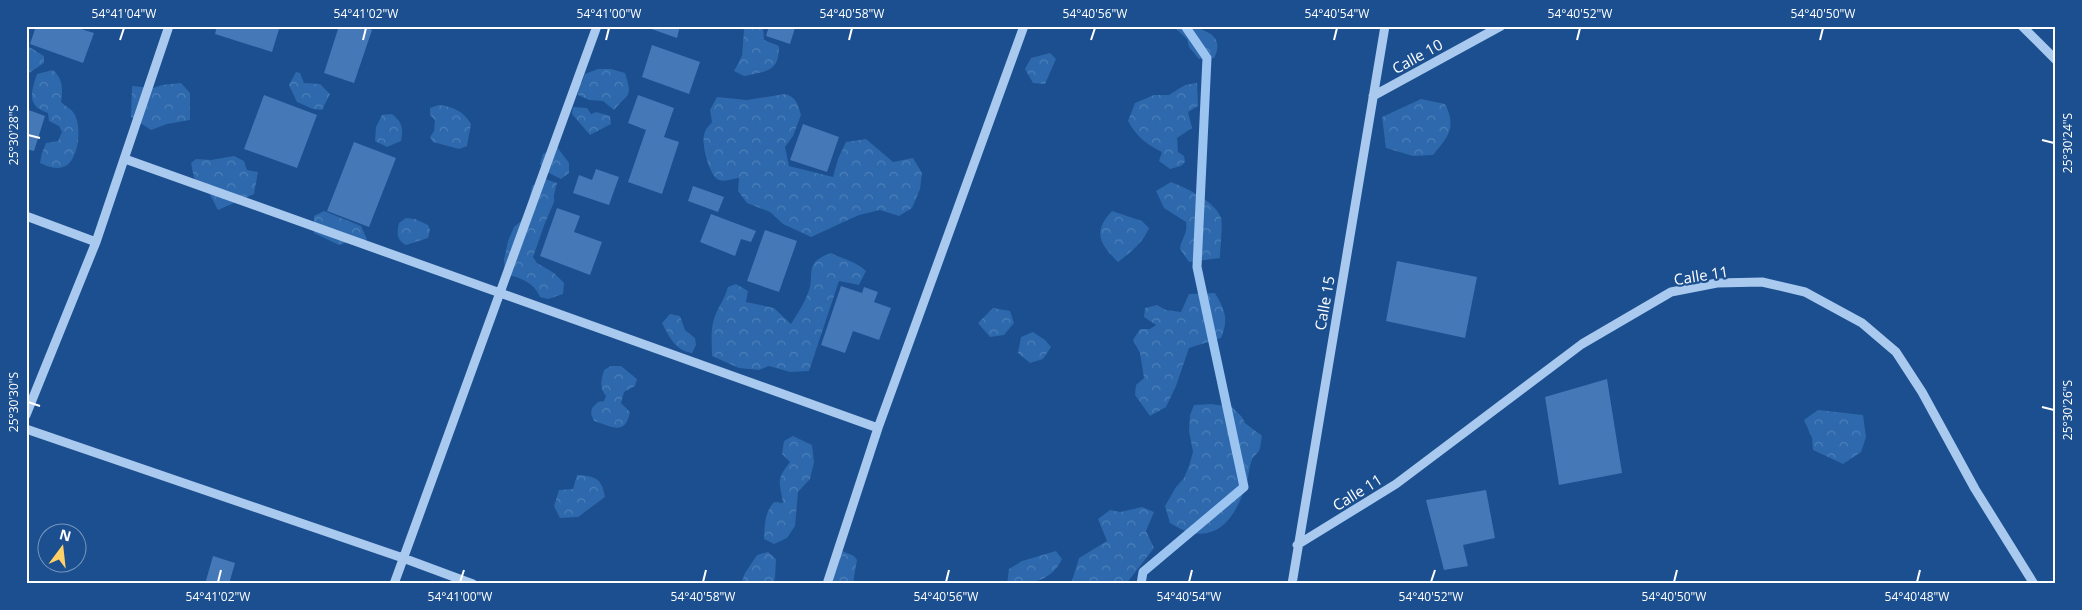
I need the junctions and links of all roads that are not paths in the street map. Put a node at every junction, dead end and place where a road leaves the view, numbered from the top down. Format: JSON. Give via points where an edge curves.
{"nodes":[{"id":1,"x":169,"y":26,"type":"edge"},
{"id":2,"x":597,"y":26,"type":"edge"},
{"id":3,"x":1024,"y":26,"type":"edge"},
{"id":4,"x":1385,"y":26,"type":"edge"},
{"id":5,"x":1501,"y":26,"type":"edge"},
{"id":6,"x":2022,"y":26,"type":"edge"},
{"id":7,"x":2056,"y":60,"type":"edge"},
{"id":8,"x":1374,"y":96,"type":"junction"},
{"id":9,"x":125,"y":159,"type":"junction"},
{"id":10,"x":26,"y":216,"type":"edge"},
{"id":11,"x":96,"y":242,"type":"junction"},
{"id":12,"x":499,"y":294,"type":"junction"},
{"id":13,"x":26,"y":415,"type":"edge"},
{"id":14,"x":878,"y":428,"type":"junction"},
{"id":15,"x":26,"y":429,"type":"edge"},
{"id":16,"x":1297,"y":545,"type":"junction"},
{"id":17,"x":403,"y":558,"type":"junction"},
{"id":18,"x":394,"y":584,"type":"edge"},
{"id":19,"x":473,"y":584,"type":"edge"},
{"id":20,"x":827,"y":584,"type":"edge"},
{"id":21,"x":1292,"y":584,"type":"edge"},
{"id":22,"x":2034,"y":584,"type":"edge"}],
"edges":[{"from":1,"to":9,"type":"street"},
{"from":2,"to":12,"type":"street"},
{"from":3,"to":14,"type":"street"},
{"from":4,"to":8,"type":"street","name":"Calle 15"},
{"from":5,"to":8,"type":"street","name":"Calle 10"},
{"from":6,"to":7,"type":"street"},
{"from":8,"to":16,"type":"street","name":"Calle 15"},
{"from":9,"to":11,"type":"street"},
{"from":9,"to":12,"type":"street"},
{"from":10,"to":11,"type":"street"},
{"from":11,"to":13,"type":"street"},
{"from":12,"to":14,"type":"street"},
{"from":12,"to":17,"type":"street"},
{"from":14,"to":20,"type":"street"},
{"from":15,"to":17,"type":"street"},
{"from":16,"to":21,"type":"street","name":"Calle 15"},
{"from":16,"to":22,"type":"street","name":"Calle 11","via":[[1396,484],[1582,344],[1671,292],[1717,283],[1762,282],[1805,292],[1862,323],[1896,352]]},
{"from":17,"to":18,"type":"street"},
{"from":17,"to":19,"type":"street"}]}
